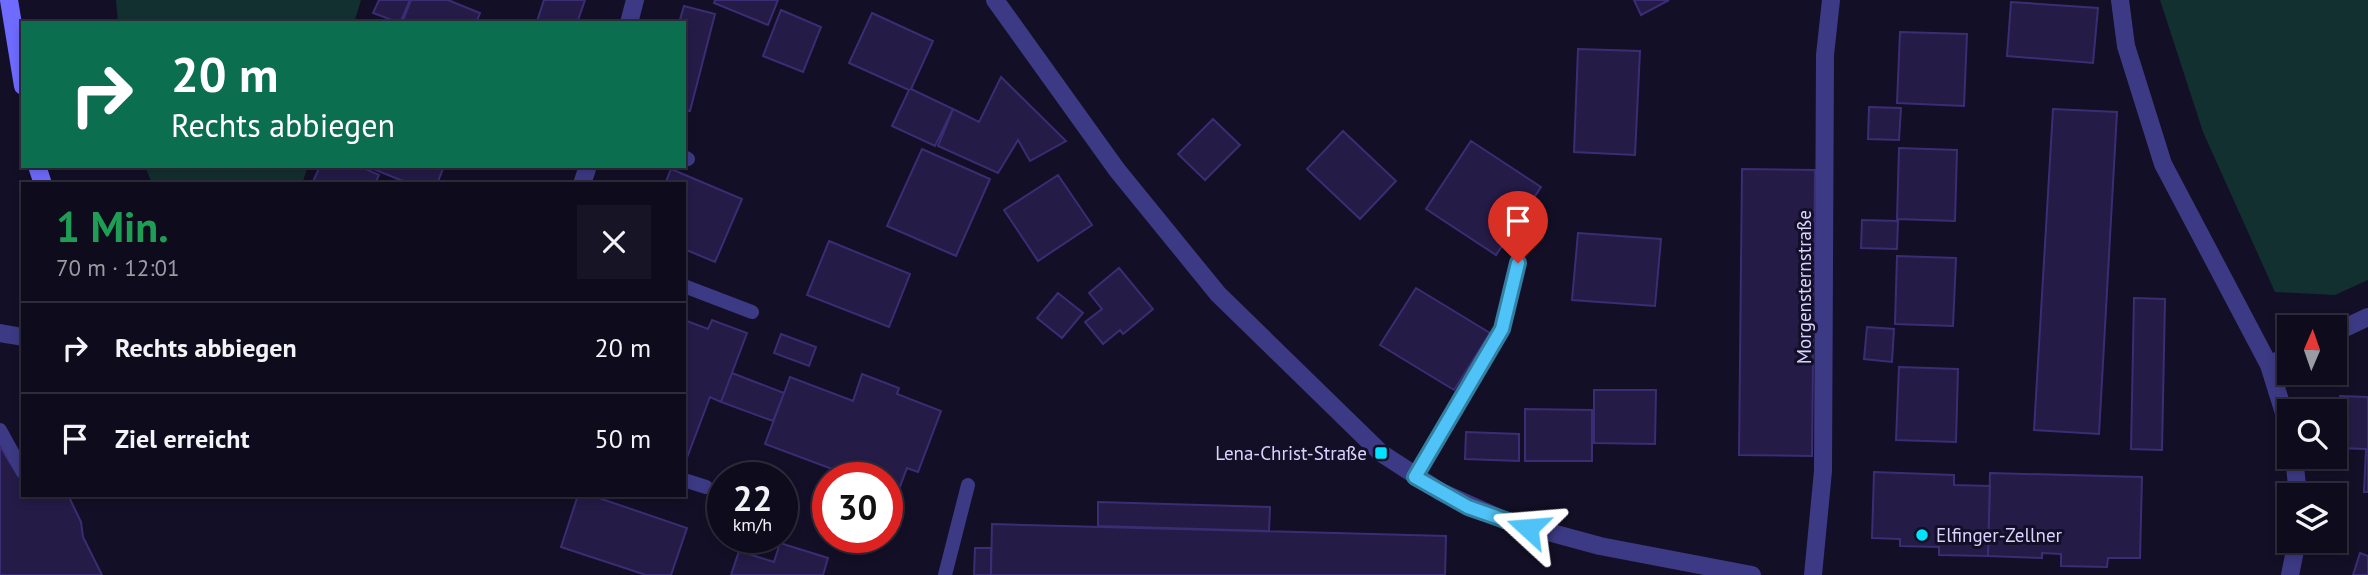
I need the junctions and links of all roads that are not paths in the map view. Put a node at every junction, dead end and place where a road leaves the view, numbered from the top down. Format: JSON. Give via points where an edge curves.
{"nodes":[{"id":1,"x":9,"y":0,"type":"edge"},
{"id":2,"x":635,"y":0,"type":"edge"},
{"id":3,"x":995,"y":0,"type":"edge"},
{"id":4,"x":1831,"y":0,"type":"edge"},
{"id":5,"x":2120,"y":0,"type":"edge"},
{"id":6,"x":630,"y":21,"type":"edge"},
{"id":7,"x":21,"y":74,"type":"edge"},
{"id":8,"x":1518,"y":263,"type":"dead end"},
{"id":9,"x":686,"y":287,"type":"edge"},
{"id":10,"x":752,"y":312,"type":"dead end"},
{"id":11,"x":2368,"y":317,"type":"edge"},
{"id":12,"x":2347,"y":327,"type":"edge"},
{"id":13,"x":0,"y":333,"type":"edge"},
{"id":14,"x":21,"y":337,"type":"edge"},
{"id":15,"x":2277,"y":361,"type":"edge"},
{"id":16,"x":2269,"y":365,"type":"junction"},
{"id":17,"x":2280,"y":399,"type":"edge"},
{"id":18,"x":0,"y":430,"type":"edge"},
{"id":19,"x":21,"y":468,"type":"edge"},
{"id":20,"x":1415,"y":477,"type":"junction"},
{"id":21,"x":686,"y":481,"type":"edge"},
{"id":22,"x":968,"y":485,"type":"dead end"},
{"id":23,"x":706,"y":487,"type":"dead end"},
{"id":24,"x":2295,"y":553,"type":"edge"},
{"id":25,"x":945,"y":575,"type":"edge"},
{"id":26,"x":1752,"y":575,"type":"edge"},
{"id":27,"x":1813,"y":575,"type":"edge"},
{"id":28,"x":2290,"y":575,"type":"edge"}],
"edges":[{"from":1,"to":7,"type":"main road"},
{"from":2,"to":6,"type":"street"},
{"from":3,"to":20,"type":"street","via":[[1117,170],[1218,294],[1347,422]]},
{"from":4,"to":27,"type":"street","name":"Morgensternstraße","via":[[1825,55],[1823,471]]},
{"from":5,"to":16,"type":"street","via":[[2126,46],[2163,164]]},
{"from":8,"to":20,"type":"lane","via":[[1502,329]]},
{"from":9,"to":10,"type":"lane"},
{"from":11,"to":12,"type":"street"},
{"from":13,"to":14,"type":"street"},
{"from":15,"to":16,"type":"street"},
{"from":16,"to":17,"type":"street"},
{"from":18,"to":19,"type":"lane"},
{"from":20,"to":26,"type":"street","via":[[1468,507],[1552,535]]},
{"from":21,"to":23,"type":"lane"},
{"from":22,"to":25,"type":"lane"},
{"from":24,"to":28,"type":"street"}]}
